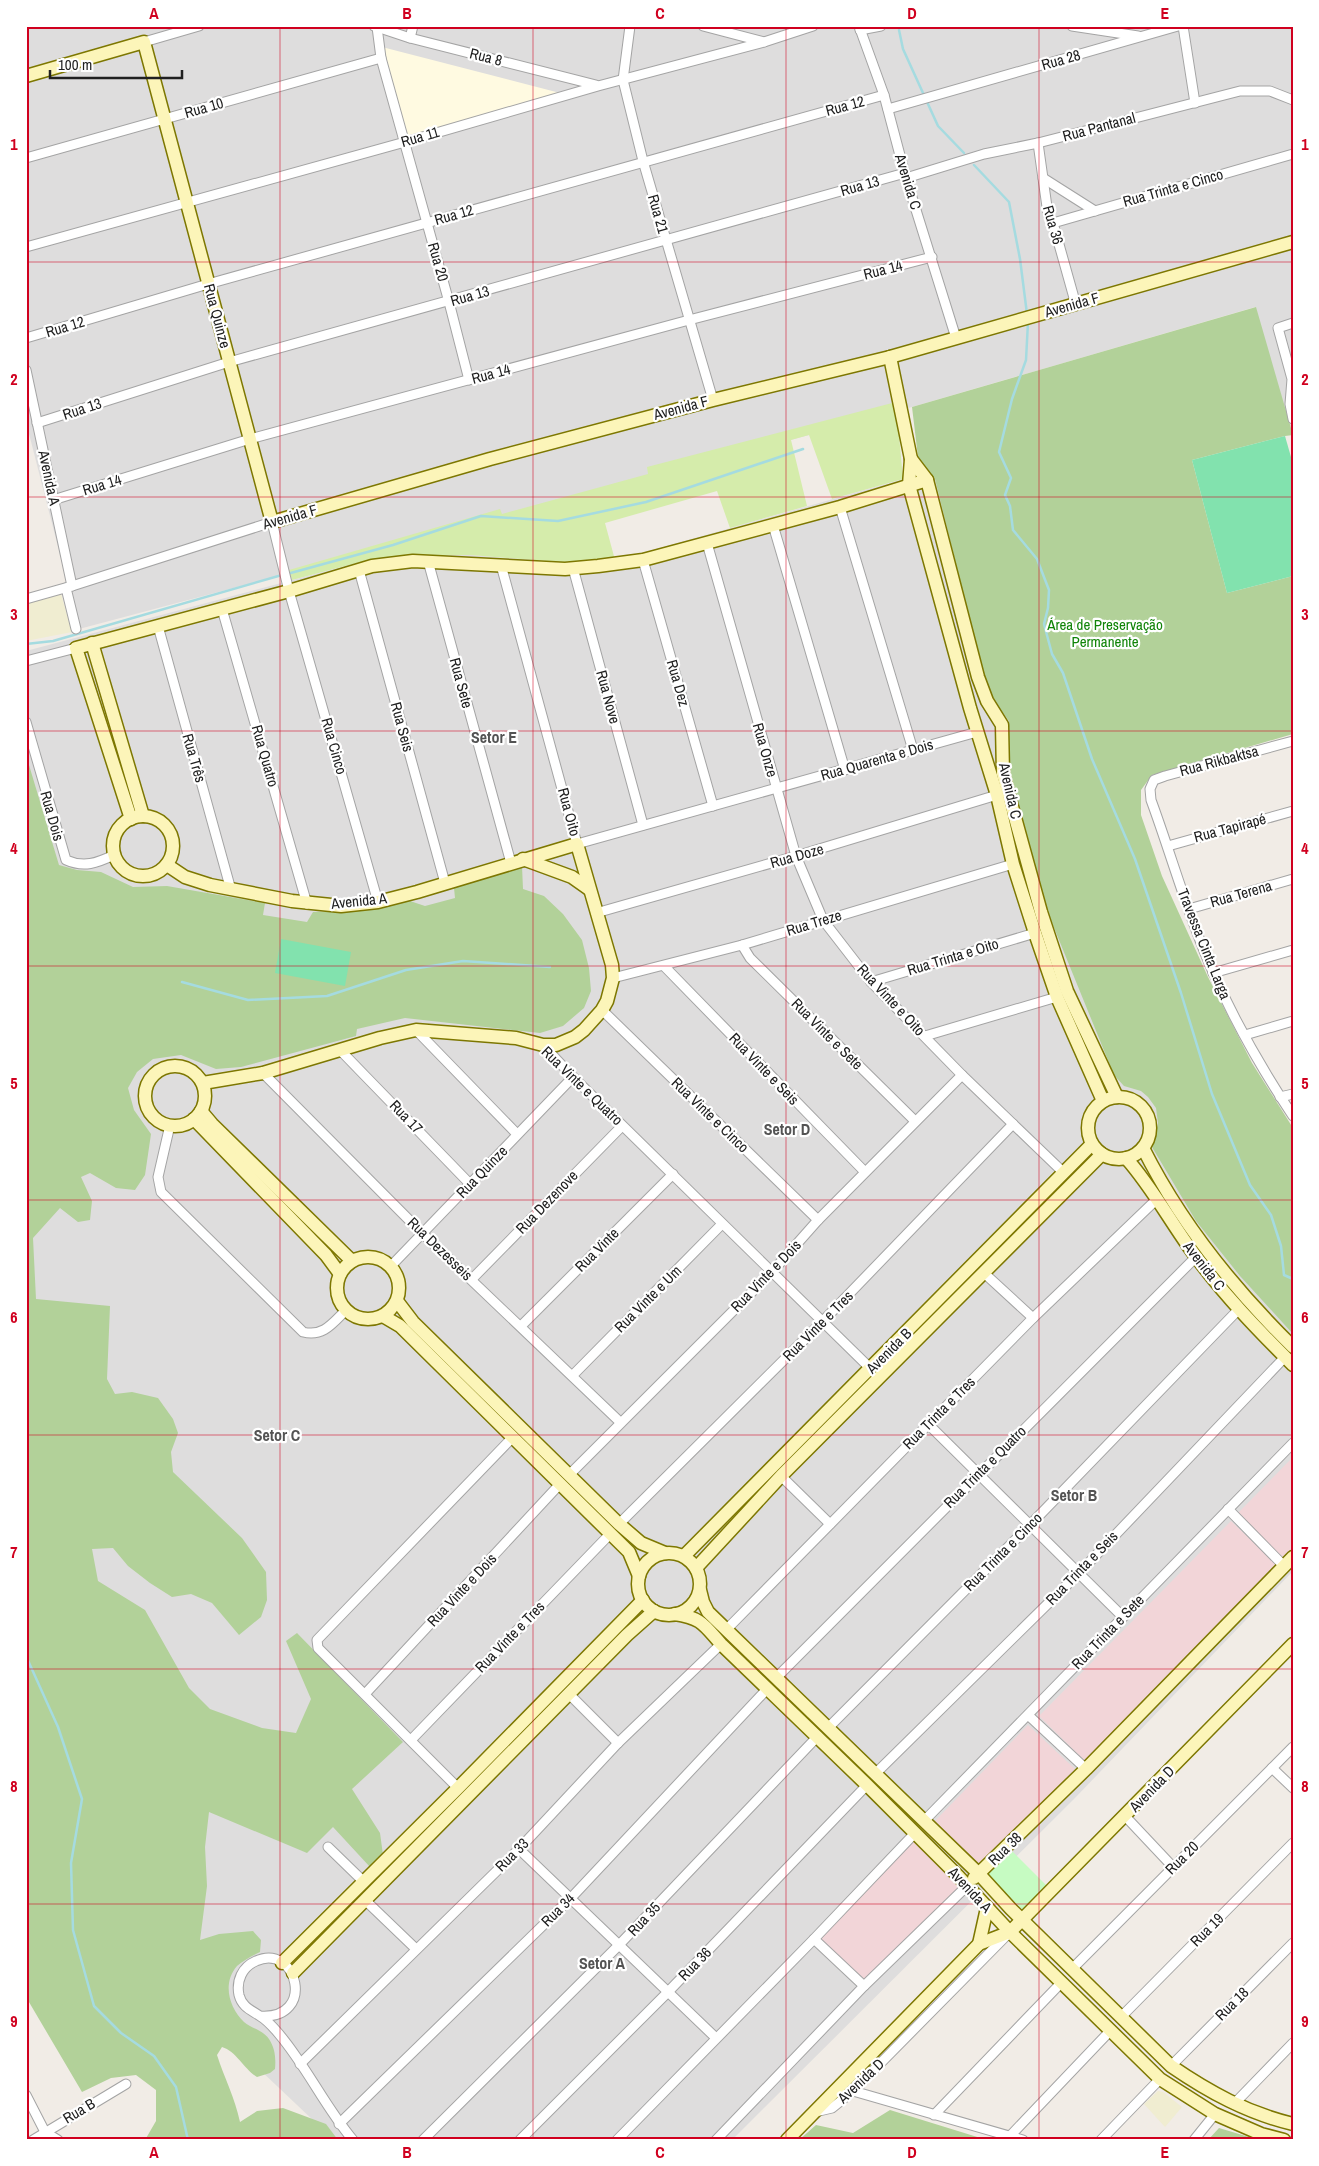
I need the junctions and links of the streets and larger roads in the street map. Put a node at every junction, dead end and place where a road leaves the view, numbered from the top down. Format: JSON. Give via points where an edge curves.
{"nodes":[{"id":1,"x":199,"y":26,"type":"edge"},
{"id":2,"x":414,"y":26,"type":"edge"},
{"id":3,"x":630,"y":26,"type":"edge"},
{"id":4,"x":703,"y":26,"type":"edge"},
{"id":5,"x":813,"y":26,"type":"edge"},
{"id":6,"x":881,"y":26,"type":"edge"},
{"id":7,"x":1072,"y":26,"type":"edge"},
{"id":8,"x":1178,"y":26,"type":"edge"},
{"id":9,"x":1182,"y":26,"type":"edge"},
{"id":10,"x":376,"y":27,"type":"edge"},
{"id":11,"x":860,"y":28,"type":"edge"},
{"id":12,"x":1142,"y":37,"type":"junction"},
{"id":13,"x":410,"y":38,"type":"junction"},
{"id":14,"x":144,"y":42,"type":"junction"},
{"id":15,"x":764,"y":42,"type":"junction"},
{"id":16,"x":382,"y":58,"type":"junction"},
{"id":17,"x":26,"y":76,"type":"edge"},
{"id":18,"x":623,"y":80,"type":"junction"},
{"id":19,"x":598,"y":86,"type":"junction"},
{"id":20,"x":884,"y":95,"type":"junction"},
{"id":21,"x":1293,"y":100,"type":"edge"},
{"id":22,"x":1195,"y":102,"type":"junction"},
{"id":23,"x":888,"y":109,"type":"junction"},
{"id":24,"x":165,"y":119,"type":"junction"},
{"id":25,"x":406,"y":142,"type":"junction"},
{"id":26,"x":1038,"y":143,"type":"junction"},
{"id":27,"x":1293,"y":154,"type":"edge"},
{"id":28,"x":26,"y":158,"type":"edge"},
{"id":29,"x":643,"y":161,"type":"junction"},
{"id":30,"x":906,"y":176,"type":"junction"},
{"id":31,"x":1043,"y":178,"type":"junction"},
{"id":32,"x":187,"y":203,"type":"junction"},
{"id":33,"x":1096,"y":211,"type":"junction"},
{"id":34,"x":427,"y":222,"type":"junction"},
{"id":35,"x":1053,"y":223,"type":"junction"},
{"id":36,"x":666,"y":240,"type":"junction"},
{"id":37,"x":1293,"y":242,"type":"edge"},
{"id":38,"x":26,"y":247,"type":"edge"},
{"id":39,"x":932,"y":257,"type":"junction"},
{"id":40,"x":208,"y":284,"type":"junction"},
{"id":41,"x":449,"y":302,"type":"junction"},
{"id":42,"x":1076,"y":304,"type":"junction"},
{"id":43,"x":689,"y":320,"type":"junction"},
{"id":44,"x":1293,"y":323,"type":"edge"},
{"id":45,"x":26,"y":338,"type":"edge"},
{"id":46,"x":956,"y":338,"type":"junction"},
{"id":47,"x":890,"y":357,"type":"junction"},
{"id":48,"x":229,"y":362,"type":"junction"},
{"id":49,"x":26,"y":370,"type":"edge"},
{"id":50,"x":469,"y":380,"type":"junction"},
{"id":51,"x":1292,"y":397,"type":"edge"},
{"id":52,"x":713,"y":400,"type":"junction"},
{"id":53,"x":1293,"y":419,"type":"edge"},
{"id":54,"x":38,"y":423,"type":"junction"},
{"id":55,"x":250,"y":439,"type":"junction"},
{"id":56,"x":912,"y":459,"type":"junction"},
{"id":57,"x":927,"y":480,"type":"junction"},
{"id":58,"x":909,"y":485,"type":"junction"},
{"id":59,"x":53,"y":500,"type":"junction"},
{"id":60,"x":840,"y":507,"type":"junction"},
{"id":61,"x":272,"y":522,"type":"junction"},
{"id":62,"x":774,"y":525,"type":"junction"},
{"id":63,"x":707,"y":543,"type":"junction"},
{"id":64,"x":643,"y":560,"type":"junction"},
{"id":65,"x":428,"y":561,"type":"junction"},
{"id":66,"x":501,"y":565,"type":"junction"},
{"id":67,"x":573,"y":568,"type":"junction"},
{"id":68,"x":359,"y":570,"type":"junction"},
{"id":69,"x":288,"y":585,"type":"junction"},
{"id":70,"x":69,"y":587,"type":"junction"},
{"id":71,"x":26,"y":599,"type":"edge"},
{"id":72,"x":222,"y":609,"type":"junction"},
{"id":73,"x":158,"y":626,"type":"junction"},
{"id":74,"x":76,"y":628,"type":"dead end"},
{"id":75,"x":92,"y":643,"type":"junction"},
{"id":76,"x":76,"y":648,"type":"junction"},
{"id":77,"x":26,"y":661,"type":"edge"},
{"id":78,"x":993,"y":709,"type":"junction"},
{"id":79,"x":26,"y":722,"type":"edge"},
{"id":80,"x":978,"y":732,"type":"junction"},
{"id":81,"x":1003,"y":739,"type":"junction"},
{"id":82,"x":1293,"y":741,"type":"edge"},
{"id":83,"x":913,"y":750,"type":"junction"},
{"id":84,"x":845,"y":770,"type":"junction"},
{"id":85,"x":776,"y":788,"type":"junction"},
{"id":86,"x":1150,"y":789,"type":"joint"},
{"id":87,"x":997,"y":795,"type":"junction"},
{"id":88,"x":713,"y":806,"type":"junction"},
{"id":89,"x":1293,"y":811,"type":"edge"},
{"id":90,"x":137,"y":818,"type":"junction"},
{"id":91,"x":643,"y":826,"type":"junction"},
{"id":92,"x":577,"y":844,"type":"junction"},
{"id":93,"x":1168,"y":846,"type":"junction"},
{"id":94,"x":114,"y":855,"type":"junction"},
{"id":95,"x":796,"y":856,"type":"junction"},
{"id":96,"x":517,"y":861,"type":"junction"},
{"id":97,"x":1013,"y":864,"type":"junction"},
{"id":98,"x":167,"y":865,"type":"junction"},
{"id":99,"x":1293,"y":879,"type":"edge"},
{"id":100,"x":445,"y":883,"type":"junction"},
{"id":101,"x":589,"y":889,"type":"junction"},
{"id":102,"x":231,"y":890,"type":"junction"},
{"id":103,"x":378,"y":902,"type":"junction"},
{"id":104,"x":307,"y":904,"type":"junction"},
{"id":105,"x":1189,"y":909,"type":"junction"},
{"id":106,"x":596,"y":913,"type":"junction"},
{"id":107,"x":822,"y":920,"type":"junction"},
{"id":108,"x":1035,"y":933,"type":"junction"},
{"id":109,"x":742,"y":945,"type":"junction"},
{"id":110,"x":1293,"y":950,"type":"edge"},
{"id":111,"x":664,"y":966,"type":"junction"},
{"id":112,"x":1213,"y":973,"type":"junction"},
{"id":113,"x":613,"y":978,"type":"junction"},
{"id":114,"x":871,"y":982,"type":"junction"},
{"id":115,"x":1057,"y":997,"type":"junction"},
{"id":116,"x":602,"y":1010,"type":"junction"},
{"id":117,"x":1293,"y":1021,"type":"edge"},
{"id":118,"x":416,"y":1030,"type":"junction"},
{"id":119,"x":925,"y":1036,"type":"junction"},
{"id":120,"x":1245,"y":1036,"type":"junction"},
{"id":121,"x":543,"y":1045,"type":"junction"},
{"id":122,"x":341,"y":1051,"type":"junction"},
{"id":123,"x":263,"y":1073,"type":"junction"},
{"id":124,"x":962,"y":1076,"type":"junction"},
{"id":125,"x":573,"y":1077,"type":"junction"},
{"id":126,"x":203,"y":1084,"type":"junction"},
{"id":127,"x":1293,"y":1094,"type":"edge"},
{"id":128,"x":1117,"y":1097,"type":"junction"},
{"id":129,"x":1280,"y":1097,"type":"junction"},
{"id":130,"x":1102,"y":1101,"type":"junction"},
{"id":131,"x":197,"y":1115,"type":"junction"},
{"id":132,"x":1293,"y":1116,"type":"edge"},
{"id":133,"x":915,"y":1121,"type":"junction"},
{"id":134,"x":1013,"y":1124,"type":"junction"},
{"id":135,"x":170,"y":1125,"type":"junction"},
{"id":136,"x":622,"y":1126,"type":"junction"},
{"id":137,"x":517,"y":1134,"type":"junction"},
{"id":138,"x":1092,"y":1144,"type":"junction"},
{"id":139,"x":1143,"y":1148,"type":"junction"},
{"id":140,"x":1102,"y":1154,"type":"junction"},
{"id":141,"x":1126,"y":1158,"type":"junction"},
{"id":142,"x":865,"y":1172,"type":"junction"},
{"id":143,"x":1064,"y":1173,"type":"junction"},
{"id":144,"x":673,"y":1174,"type":"junction"},
{"id":145,"x":470,"y":1184,"type":"junction"},
{"id":146,"x":1156,"y":1200,"type":"junction"},
{"id":147,"x":818,"y":1220,"type":"junction"},
{"id":148,"x":722,"y":1224,"type":"junction"},
{"id":149,"x":422,"y":1233,"type":"junction"},
{"id":150,"x":1196,"y":1257,"type":"junction"},
{"id":151,"x":352,"y":1261,"type":"junction"},
{"id":152,"x":391,"y":1266,"type":"junction"},
{"id":153,"x":772,"y":1272,"type":"junction"},
{"id":154,"x":984,"y":1273,"type":"junction"},
{"id":155,"x":340,"y":1274,"type":"junction"},
{"id":156,"x":472,"y":1279,"type":"junction"},
{"id":157,"x":397,"y":1301,"type":"junction"},
{"id":158,"x":346,"y":1310,"type":"junction"},
{"id":159,"x":1238,"y":1310,"type":"junction"},
{"id":160,"x":383,"y":1316,"type":"junction"},
{"id":161,"x":1032,"y":1318,"type":"junction"},
{"id":162,"x":822,"y":1322,"type":"junction"},
{"id":163,"x":521,"y":1326,"type":"junction"},
{"id":164,"x":1290,"y":1356,"type":"edge"},
{"id":165,"x":871,"y":1370,"type":"junction"},
{"id":166,"x":573,"y":1375,"type":"junction"},
{"id":167,"x":620,"y":1422,"type":"junction"},
{"id":168,"x":928,"y":1424,"type":"junction"},
{"id":169,"x":512,"y":1438,"type":"junction"},
{"id":170,"x":1293,"y":1443,"type":"edge"},
{"id":171,"x":979,"y":1473,"type":"junction"},
{"id":172,"x":569,"y":1475,"type":"junction"},
{"id":173,"x":781,"y":1476,"type":"junction"},
{"id":174,"x":559,"y":1485,"type":"junction"},
{"id":175,"x":1228,"y":1509,"type":"junction"},
{"id":176,"x":619,"y":1524,"type":"junction"},
{"id":177,"x":830,"y":1524,"type":"junction"},
{"id":178,"x":1031,"y":1524,"type":"junction"},
{"id":179,"x":610,"y":1534,"type":"junction"},
{"id":180,"x":665,"y":1553,"type":"junction"},
{"id":181,"x":684,"y":1556,"type":"junction"},
{"id":182,"x":1288,"y":1561,"type":"edge"},
{"id":183,"x":696,"y":1568,"type":"junction"},
{"id":184,"x":1079,"y":1573,"type":"junction"},
{"id":185,"x":639,"y":1576,"type":"junction"},
{"id":186,"x":700,"y":1590,"type":"junction"},
{"id":187,"x":642,"y":1600,"type":"junction"},
{"id":188,"x":654,"y":1611,"type":"junction"},
{"id":189,"x":675,"y":1614,"type":"junction"},
{"id":190,"x":1122,"y":1617,"type":"junction"},
{"id":191,"x":726,"y":1630,"type":"junction"},
{"id":192,"x":722,"y":1644,"type":"junction"},
{"id":193,"x":1293,"y":1644,"type":"edge"},
{"id":194,"x":772,"y":1683,"type":"junction"},
{"id":195,"x":365,"y":1694,"type":"junction"},
{"id":196,"x":569,"y":1694,"type":"junction"},
{"id":197,"x":1028,"y":1715,"type":"junction"},
{"id":198,"x":823,"y":1732,"type":"junction"},
{"id":199,"x":411,"y":1740,"type":"junction"},
{"id":200,"x":618,"y":1742,"type":"junction"},
{"id":201,"x":1293,"y":1747,"type":"edge"},
{"id":202,"x":1272,"y":1768,"type":"junction"},
{"id":203,"x":1086,"y":1769,"type":"junction"},
{"id":204,"x":871,"y":1780,"type":"junction"},
{"id":205,"x":458,"y":1788,"type":"junction"},
{"id":206,"x":1293,"y":1788,"type":"edge"},
{"id":207,"x":1126,"y":1816,"type":"junction"},
{"id":208,"x":924,"y":1821,"type":"junction"},
{"id":209,"x":915,"y":1833,"type":"junction"},
{"id":210,"x":1293,"y":1843,"type":"edge"},
{"id":211,"x":328,"y":1847,"type":"dead end"},
{"id":212,"x":519,"y":1849,"type":"junction"},
{"id":213,"x":1173,"y":1867,"type":"junction"},
{"id":214,"x":979,"y":1874,"type":"junction"},
{"id":215,"x":364,"y":1882,"type":"junction"},
{"id":216,"x":967,"y":1886,"type":"junction"},
{"id":217,"x":990,"y":1886,"type":"junction"},
{"id":218,"x":571,"y":1898,"type":"junction"},
{"id":219,"x":978,"y":1898,"type":"junction"},
{"id":220,"x":366,"y":1900,"type":"junction"},
{"id":221,"x":987,"y":1908,"type":"junction"},
{"id":222,"x":1022,"y":1919,"type":"junction"},
{"id":223,"x":1010,"y":1932,"type":"junction"},
{"id":224,"x":814,"y":1939,"type":"junction"},
{"id":225,"x":1293,"y":1943,"type":"edge"},
{"id":226,"x":979,"y":1944,"type":"junction"},
{"id":227,"x":618,"y":1946,"type":"junction"},
{"id":228,"x":416,"y":1949,"type":"junction"},
{"id":229,"x":282,"y":1963,"type":"junction"},
{"id":230,"x":1072,"y":1968,"type":"junction"},
{"id":231,"x":293,"y":1973,"type":"junction"},
{"id":232,"x":1061,"y":1983,"type":"junction"},
{"id":233,"x":864,"y":1986,"type":"junction"},
{"id":234,"x":667,"y":1993,"type":"junction"},
{"id":235,"x":279,"y":2014,"type":"junction"},
{"id":236,"x":260,"y":2016,"type":"junction"},
{"id":237,"x":1121,"y":2017,"type":"junction"},
{"id":238,"x":1111,"y":2030,"type":"junction"},
{"id":239,"x":280,"y":2034,"type":"junction"},
{"id":240,"x":716,"y":2038,"type":"junction"},
{"id":241,"x":1293,"y":2043,"type":"edge"},
{"id":242,"x":300,"y":2064,"type":"junction"},
{"id":243,"x":1171,"y":2066,"type":"junction"},
{"id":244,"x":1160,"y":2079,"type":"junction"},
{"id":245,"x":126,"y":2084,"type":"dead end"},
{"id":246,"x":853,"y":2091,"type":"junction"},
{"id":247,"x":26,"y":2095,"type":"edge"},
{"id":248,"x":1234,"y":2104,"type":"junction"},
{"id":249,"x":812,"y":2113,"type":"junction"},
{"id":250,"x":1215,"y":2114,"type":"junction"},
{"id":251,"x":934,"y":2115,"type":"junction"},
{"id":252,"x":340,"y":2124,"type":"junction"},
{"id":253,"x":1293,"y":2124,"type":"edge"},
{"id":254,"x":45,"y":2132,"type":"junction"},
{"id":255,"x":1010,"y":2136,"type":"junction"},
{"id":256,"x":33,"y":2140,"type":"edge"},
{"id":257,"x":58,"y":2140,"type":"edge"},
{"id":258,"x":353,"y":2140,"type":"edge"},
{"id":259,"x":423,"y":2140,"type":"edge"},
{"id":260,"x":520,"y":2140,"type":"edge"},
{"id":261,"x":617,"y":2140,"type":"edge"},
{"id":262,"x":716,"y":2140,"type":"edge"},
{"id":263,"x":787,"y":2140,"type":"edge"},
{"id":264,"x":1023,"y":2140,"type":"edge"},
{"id":265,"x":1101,"y":2140,"type":"edge"},
{"id":266,"x":1194,"y":2140,"type":"edge"},
{"id":267,"x":1284,"y":2140,"type":"edge"}],
"edges":[{"from":1,"to":14,"type":"street"},
{"from":2,"to":13,"type":"street"},
{"from":3,"to":18,"type":"street","name":"Rua 21"},
{"from":4,"to":15,"type":"street"},
{"from":5,"to":15,"type":"street","name":"Rua 11"},
{"from":6,"to":11,"type":"street"},
{"from":7,"to":12,"type":"street"},
{"from":8,"to":12,"type":"street","name":"Rua 28"},
{"from":9,"to":22,"type":"street"},
{"from":10,"to":13,"type":"street","name":"Rua 8"},
{"from":10,"to":16,"type":"street","name":"Rua 20"},
{"from":11,"to":20,"type":"street","name":"Avenida C"},
{"from":12,"to":23,"type":"street","name":"Rua 28"},
{"from":13,"to":19,"type":"street","name":"Rua 8"},
{"from":14,"to":17,"type":"street"},
{"from":14,"to":24,"type":"street","name":"Rua Quinze"},
{"from":15,"to":18,"type":"street","name":"Rua 11"},
{"from":16,"to":24,"type":"street","name":"Rua 10"},
{"from":16,"to":25,"type":"street","name":"Rua 20"},
{"from":18,"to":19,"type":"street","name":"Rua 11"},
{"from":18,"to":29,"type":"street","name":"Rua 21"},
{"from":19,"to":25,"type":"street","name":"Rua 11"},
{"from":20,"to":23,"type":"street","name":"Avenida C"},
{"from":20,"to":29,"type":"street","name":"Rua 12"},
{"from":21,"to":22,"type":"street","name":"Rua Pantanal","via":[[1270,91],[1240,90]]},
{"from":22,"to":26,"type":"street","name":"Rua Pantanal"},
{"from":23,"to":30,"type":"street","name":"Avenida C"},
{"from":24,"to":28,"type":"street","name":"Rua 10"},
{"from":24,"to":32,"type":"street","name":"Rua Quinze"},
{"from":25,"to":32,"type":"street","name":"Rua 11"},
{"from":25,"to":34,"type":"street","name":"Rua 20"},
{"from":26,"to":30,"type":"street","name":"Rua Pantanal"},
{"from":26,"to":31,"type":"street","name":"Rua 36"},
{"from":27,"to":33,"type":"street","name":"Rua Trinta e Cinco"},
{"from":29,"to":34,"type":"street","name":"Rua 12"},
{"from":29,"to":36,"type":"street","name":"Rua 21"},
{"from":30,"to":36,"type":"street","name":"Rua 13"},
{"from":30,"to":39,"type":"street","name":"Avenida C"},
{"from":31,"to":33,"type":"street"},
{"from":31,"to":35,"type":"street","name":"Rua 36","via":[[1048,214]]},
{"from":32,"to":38,"type":"street","name":"Rua 11"},
{"from":32,"to":40,"type":"street","name":"Rua Quinze"},
{"from":33,"to":35,"type":"street","name":"Rua Trinta e Cinco"},
{"from":34,"to":40,"type":"street","name":"Rua 12"},
{"from":34,"to":41,"type":"street","name":"Rua 20"},
{"from":35,"to":42,"type":"street","name":"Rua 36"},
{"from":36,"to":41,"type":"street","name":"Rua 13"},
{"from":36,"to":43,"type":"street","name":"Rua 21"},
{"from":37,"to":42,"type":"street","name":"Avenida F"},
{"from":39,"to":43,"type":"street","name":"Rua 14"},
{"from":39,"to":46,"type":"street","name":"Avenida C"},
{"from":40,"to":45,"type":"street","name":"Rua 12"},
{"from":40,"to":48,"type":"street","name":"Rua Quinze"},
{"from":41,"to":48,"type":"street","name":"Rua 13"},
{"from":41,"to":50,"type":"street","name":"Rua 20"},
{"from":42,"to":46,"type":"street","name":"Avenida F"},
{"from":43,"to":50,"type":"street","name":"Rua 14"},
{"from":43,"to":52,"type":"street","name":"Rua 21"},
{"from":44,"to":51,"type":"street","via":[[1278,328],[1292,379]]},
{"from":46,"to":47,"type":"street","name":"Avenida F"},
{"from":47,"to":52,"type":"street","name":"Avenida F"},
{"from":47,"to":56,"type":"street"},
{"from":48,"to":54,"type":"street","name":"Rua 13"},
{"from":48,"to":55,"type":"street","name":"Rua Quinze"},
{"from":49,"to":54,"type":"street","name":"Avenida A"},
{"from":50,"to":55,"type":"street","name":"Rua 14"},
{"from":51,"to":53,"type":"street"},
{"from":52,"to":61,"type":"street","name":"Avenida F","via":[[490,459]]},
{"from":54,"to":59,"type":"street","name":"Avenida A"},
{"from":55,"to":59,"type":"street","name":"Rua 14"},
{"from":55,"to":61,"type":"street","name":"Rua Quinze"},
{"from":56,"to":57,"type":"street"},
{"from":56,"to":58,"type":"street"},
{"from":57,"to":58,"type":"street"},
{"from":57,"to":78,"type":"street","name":"Avenida C","via":[[978,677],[984,696]]},
{"from":58,"to":60,"type":"street"},
{"from":58,"to":80,"type":"street","name":"Avenida C"},
{"from":59,"to":70,"type":"street","name":"Avenida A"},
{"from":60,"to":62,"type":"street"},
{"from":60,"to":83,"type":"street"},
{"from":61,"to":69,"type":"street","name":"Rua Quinze"},
{"from":61,"to":70,"type":"street","name":"Avenida F"},
{"from":62,"to":63,"type":"street"},
{"from":62,"to":84,"type":"street"},
{"from":63,"to":64,"type":"street"},
{"from":63,"to":85,"type":"street","name":"Rua Onze"},
{"from":64,"to":67,"type":"street"},
{"from":64,"to":88,"type":"street","name":"Rua Dez"},
{"from":65,"to":66,"type":"street"},
{"from":65,"to":68,"type":"street"},
{"from":65,"to":96,"type":"street","name":"Rua Sete"},
{"from":66,"to":67,"type":"street"},
{"from":66,"to":92,"type":"street","name":"Rua Oito"},
{"from":67,"to":91,"type":"street","name":"Rua Nove"},
{"from":68,"to":69,"type":"street"},
{"from":68,"to":100,"type":"street","name":"Rua Seis"},
{"from":69,"to":72,"type":"street"},
{"from":69,"to":103,"type":"street","name":"Rua Cinco"},
{"from":70,"to":71,"type":"street","name":"Avenida F"},
{"from":70,"to":74,"type":"street","name":"Avenida A"},
{"from":72,"to":73,"type":"street"},
{"from":72,"to":104,"type":"street","name":"Rua Quatro"},
{"from":73,"to":75,"type":"street"},
{"from":73,"to":102,"type":"street","name":"Rua Três"},
{"from":75,"to":76,"type":"street"},
{"from":75,"to":90,"type":"street"},
{"from":76,"to":77,"type":"street"},
{"from":76,"to":90,"type":"street"},
{"from":78,"to":80,"type":"street","via":[[979,713]]},
{"from":78,"to":81,"type":"street","name":"Avenida C","via":[[1002,725]]},
{"from":79,"to":94,"type":"street","name":"Rua Dois","via":[[66,860],[95,864]]},
{"from":80,"to":81,"type":"street","via":[[986,748],[995,748]]},
{"from":80,"to":83,"type":"street","name":"Rua Quarenta e Dois"},
{"from":80,"to":87,"type":"street","name":"Avenida C"},
{"from":81,"to":128,"type":"street","name":"Avenida C","via":[[1003,774],[1041,912],[1067,991]]},
{"from":82,"to":86,"type":"street","name":"Rua Rikbaktsa","via":[[1165,776],[1154,780]]},
{"from":83,"to":84,"type":"street","name":"Rua Quarenta e Dois"},
{"from":84,"to":85,"type":"street","name":"Rua Quarenta e Dois"},
{"from":85,"to":88,"type":"street","name":"Rua Onze"},
{"from":85,"to":95,"type":"street","name":"Rua Vinte e Oito"},
{"from":86,"to":93,"type":"street","name":"Travessa Cinta Larga"},
{"from":87,"to":95,"type":"street","name":"Rua Doze"},
{"from":87,"to":97,"type":"street","name":"Avenida C"},
{"from":88,"to":91,"type":"street","name":"Rua Onze"},
{"from":89,"to":93,"type":"street","name":"Rua Tapirapé"},
{"from":90,"to":94,"type":"street","via":[[118,830],[114,838]]},
{"from":90,"to":98,"type":"street","via":[[161,822],[168,829],[173,848]]},
{"from":91,"to":92,"type":"street","name":"Rua Onze"},
{"from":92,"to":96,"type":"street","name":"Avenida A"},
{"from":92,"to":101,"type":"street","name":"Rua Oito"},
{"from":93,"to":105,"type":"street","name":"Travessa Cinta Larga"},
{"from":94,"to":98,"type":"street","via":[[118,863],[133,875],[151,875]]},
{"from":95,"to":106,"type":"street","name":"Rua Doze"},
{"from":95,"to":107,"type":"street","name":"Rua Vinte e Oito"},
{"from":96,"to":100,"type":"street","name":"Avenida A"},
{"from":96,"to":101,"type":"street","via":[[572,877]]},
{"from":97,"to":107,"type":"street","name":"Rua Treze"},
{"from":97,"to":108,"type":"street","name":"Avenida C"},
{"from":98,"to":102,"type":"street","name":"Avenida A","via":[[185,878]]},
{"from":99,"to":105,"type":"street","name":"Rua Terena"},
{"from":100,"to":103,"type":"street","name":"Avenida A"},
{"from":101,"to":106,"type":"street","name":"Rua Oito"},
{"from":102,"to":104,"type":"street","name":"Avenida A"},
{"from":103,"to":104,"type":"street","name":"Avenida A","via":[[341,906]]},
{"from":105,"to":112,"type":"street","name":"Travessa Cinta Larga"},
{"from":106,"to":113,"type":"street","name":"Rua Oito"},
{"from":107,"to":109,"type":"street","name":"Rua Treze"},
{"from":107,"to":114,"type":"street","name":"Rua Vinte e Oito"},
{"from":108,"to":114,"type":"street","name":"Rua Trinta e Oito"},
{"from":108,"to":115,"type":"street","name":"Avenida C"},
{"from":109,"to":111,"type":"street","name":"Rua Treze"},
{"from":109,"to":133,"type":"street","name":"Rua Vinte e Sete","via":[[750,958]]},
{"from":110,"to":112,"type":"street"},
{"from":111,"to":113,"type":"street","name":"Rua Treze"},
{"from":111,"to":142,"type":"street","name":"Rua Vinte e Seis"},
{"from":112,"to":120,"type":"street","name":"Travessa Cinta Larga"},
{"from":113,"to":116,"type":"street","name":"Rua Oito"},
{"from":114,"to":119,"type":"street","name":"Rua Vinte e Oito"},
{"from":115,"to":119,"type":"street"},
{"from":115,"to":130,"type":"street","name":"Avenida C"},
{"from":116,"to":121,"type":"street","name":"Rua Oito","via":[[584,1030],[564,1042]]},
{"from":116,"to":147,"type":"street","name":"Rua Vinte e Cinco"},
{"from":117,"to":120,"type":"street"},
{"from":118,"to":121,"type":"street","name":"Rua Vinte e Quatro","via":[[516,1038]]},
{"from":118,"to":122,"type":"street","name":"Rua Vinte e Quatro"},
{"from":118,"to":137,"type":"street"},
{"from":119,"to":124,"type":"street","name":"Rua Vinte e Oito"},
{"from":120,"to":129,"type":"street","name":"Travessa Cinta Larga"},
{"from":121,"to":125,"type":"street","name":"Rua Vinte e Quatro"},
{"from":122,"to":123,"type":"street","name":"Rua Vinte e Quatro"},
{"from":122,"to":145,"type":"street","name":"Rua 17"},
{"from":123,"to":126,"type":"street","name":"Rua Vinte e Quatro"},
{"from":123,"to":149,"type":"street","name":"Rua Dezesseis"},
{"from":124,"to":133,"type":"street","name":"Rua Vinte e Dois"},
{"from":124,"to":134,"type":"street","name":"Rua Vinte e Oito"},
{"from":125,"to":136,"type":"street","name":"Rua Vinte e Quatro"},
{"from":125,"to":137,"type":"street","name":"Rua Quinze"},
{"from":126,"to":131,"type":"street","via":[[205,1102]]},
{"from":126,"to":135,"type":"street","via":[[197,1075],[179,1066],[164,1068],[152,1077],[145,1096],[147,1106],[160,1122]]},
{"from":127,"to":129,"type":"street"},
{"from":128,"to":130,"type":"street"},
{"from":128,"to":139,"type":"street","via":[[1131,1100],[1146,1112],[1150,1130]]},
{"from":129,"to":132,"type":"street","name":"Travessa Cinta Larga"},
{"from":130,"to":138,"type":"street","via":[[1089,1117],[1087,1128]]},
{"from":131,"to":135,"type":"street","via":[[178,1126]]},
{"from":131,"to":151,"type":"street","via":[[219,1131]]},
{"from":131,"to":155,"type":"street"},
{"from":133,"to":142,"type":"street","name":"Rua Vinte e Dois"},
{"from":134,"to":143,"type":"street","name":"Rua Vinte e Oito"},
{"from":134,"to":162,"type":"street","name":"Rua Vinte e Tres"},
{"from":135,"to":158,"type":"street","via":[[158,1177],[161,1192],[303,1332],[313,1335],[325,1331]]},
{"from":136,"to":144,"type":"street","name":"Rua Vinte e Quatro"},
{"from":136,"to":156,"type":"street","name":"Rua Dezenove"},
{"from":137,"to":145,"type":"street","name":"Rua Quinze"},
{"from":138,"to":140,"type":"street"},
{"from":138,"to":143,"type":"street","name":"Avenida B"},
{"from":139,"to":141,"type":"street"},
{"from":139,"to":164,"type":"street","name":"Avenida C","via":[[1174,1201],[1217,1263]]},
{"from":140,"to":141,"type":"street","via":[[1114,1159]]},
{"from":140,"to":154,"type":"street","name":"Avenida B"},
{"from":141,"to":146,"type":"street","name":"Avenida C"},
{"from":142,"to":147,"type":"street","name":"Rua Vinte e Dois"},
{"from":143,"to":165,"type":"street","name":"Avenida B"},
{"from":144,"to":148,"type":"street","name":"Rua Vinte e Quatro"},
{"from":144,"to":163,"type":"street","name":"Rua Vinte"},
{"from":145,"to":149,"type":"street","name":"Rua Quinze"},
{"from":146,"to":150,"type":"street","name":"Avenida C"},
{"from":146,"to":161,"type":"street","name":"Rua Trinta e Tres"},
{"from":147,"to":153,"type":"street","name":"Rua Vinte e Dois"},
{"from":148,"to":153,"type":"street","name":"Rua Vinte e Quatro"},
{"from":148,"to":166,"type":"street","name":"Rua Vinte e Um"},
{"from":149,"to":152,"type":"street","name":"Rua Quinze"},
{"from":149,"to":156,"type":"street","name":"Rua Dezesseis"},
{"from":150,"to":159,"type":"street","name":"Avenida C"},
{"from":150,"to":171,"type":"street","name":"Rua Trinta e Quatro"},
{"from":151,"to":152,"type":"street","via":[[372,1257]]},
{"from":151,"to":155,"type":"street"},
{"from":152,"to":157,"type":"street","via":[[399,1282]]},
{"from":153,"to":162,"type":"street","name":"Rua Vinte e Quatro"},
{"from":153,"to":167,"type":"street","name":"Rua Vinte e Dois"},
{"from":154,"to":161,"type":"street"},
{"from":154,"to":173,"type":"street","name":"Avenida B"},
{"from":155,"to":158,"type":"street","via":[[337,1295]]},
{"from":156,"to":163,"type":"street","name":"Rua Dezesseis"},
{"from":157,"to":160,"type":"street"},
{"from":157,"to":172,"type":"street","via":[[413,1322]]},
{"from":158,"to":160,"type":"street","via":[[363,1320]]},
{"from":159,"to":164,"type":"street","name":"Avenida C"},
{"from":159,"to":178,"type":"street","name":"Rua Trinta e Cinco"},
{"from":160,"to":169,"type":"street","via":[[400,1326]]},
{"from":161,"to":168,"type":"street","name":"Rua Trinta e Tres"},
{"from":162,"to":165,"type":"street","name":"Rua Vinte e Quatro"},
{"from":162,"to":176,"type":"street","name":"Rua Vinte e Tres"},
{"from":163,"to":166,"type":"street","name":"Rua Dezesseis"},
{"from":164,"to":184,"type":"street","name":"Rua Trinta e Seis"},
{"from":165,"to":181,"type":"street","name":"Avenida B"},
{"from":166,"to":167,"type":"street","name":"Rua Dezesseis"},
{"from":167,"to":172,"type":"street","name":"Rua Vinte e Dois"},
{"from":168,"to":171,"type":"street"},
{"from":168,"to":177,"type":"street","name":"Rua Trinta e Tres"},
{"from":169,"to":174,"type":"street"},
{"from":169,"to":195,"type":"street","via":[[317,1640],[318,1648]]},
{"from":170,"to":175,"type":"street","name":"Rua Trinta e Sete"},
{"from":171,"to":178,"type":"street"},
{"from":171,"to":194,"type":"street","name":"Rua Trinta e Quatro"},
{"from":172,"to":176,"type":"street"},
{"from":173,"to":177,"type":"street"},
{"from":173,"to":183,"type":"street","name":"Avenida B"},
{"from":174,"to":179,"type":"street"},
{"from":174,"to":195,"type":"street","name":"Rua Vinte e Dois"},
{"from":175,"to":182,"type":"street"},
{"from":175,"to":190,"type":"street","name":"Rua Trinta e Sete"},
{"from":176,"to":180,"type":"street","via":[[641,1543]]},
{"from":177,"to":191,"type":"street","name":"Rua Trinta e Tres"},
{"from":178,"to":184,"type":"street"},
{"from":178,"to":198,"type":"street","name":"Rua Trinta e Cinco"},
{"from":179,"to":185,"type":"street","via":[[629,1552]]},
{"from":179,"to":199,"type":"street","name":"Rua Vinte e Tres"},
{"from":180,"to":181,"type":"street"},
{"from":180,"to":185,"type":"street","via":[[649,1560]]},
{"from":181,"to":183,"type":"street"},
{"from":182,"to":203,"type":"street","name":"Rua 38"},
{"from":183,"to":186,"type":"street"},
{"from":184,"to":190,"type":"street"},
{"from":184,"to":204,"type":"street","name":"Rua Trinta e Seis"},
{"from":185,"to":187,"type":"street"},
{"from":186,"to":189,"type":"street","via":[[691,1606]]},
{"from":186,"to":191,"type":"street","name":"Avenida A","via":[[708,1612]]},
{"from":187,"to":188,"type":"street"},
{"from":187,"to":205,"type":"street"},
{"from":188,"to":189,"type":"street"},
{"from":188,"to":196,"type":"street"},
{"from":189,"to":192,"type":"street","name":"Avenida A","via":[[700,1620]]},
{"from":190,"to":197,"type":"street","name":"Rua Trinta e Sete"},
{"from":191,"to":194,"type":"street","name":"Avenida A"},
{"from":192,"to":194,"type":"street","name":"Avenida A"},
{"from":192,"to":200,"type":"street","name":"Rua 33"},
{"from":193,"to":207,"type":"street","name":"Avenida D"},
{"from":194,"to":198,"type":"street","name":"Avenida A"},
{"from":194,"to":218,"type":"street","name":"Rua 34"},
{"from":195,"to":199,"type":"street"},
{"from":196,"to":200,"type":"street"},
{"from":196,"to":220,"type":"street"},
{"from":197,"to":203,"type":"street"},
{"from":197,"to":208,"type":"street","name":"Rua Trinta e Sete"},
{"from":198,"to":204,"type":"street","name":"Avenida A"},
{"from":198,"to":227,"type":"street","name":"Rua 35"},
{"from":199,"to":205,"type":"street"},
{"from":200,"to":212,"type":"street","name":"Rua 33"},
{"from":201,"to":202,"type":"street","name":"Rua 20"},
{"from":202,"to":206,"type":"street"},
{"from":202,"to":213,"type":"street","name":"Rua 20"},
{"from":203,"to":214,"type":"street","name":"Rua 38"},
{"from":204,"to":208,"type":"street","name":"Avenida A"},
{"from":204,"to":209,"type":"street","name":"Avenida A"},
{"from":204,"to":234,"type":"street","name":"Rua 36"},
{"from":205,"to":215,"type":"street"},
{"from":207,"to":213,"type":"street"},
{"from":207,"to":222,"type":"street","name":"Avenida D"},
{"from":208,"to":214,"type":"street","name":"Avenida A"},
{"from":209,"to":216,"type":"street","name":"Avenida A"},
{"from":209,"to":224,"type":"street"},
{"from":210,"to":237,"type":"street","name":"Rua 19"},
{"from":211,"to":215,"type":"street"},
{"from":212,"to":218,"type":"street"},
{"from":212,"to":228,"type":"street","name":"Rua 33"},
{"from":213,"to":230,"type":"street","name":"Rua 20"},
{"from":214,"to":216,"type":"street","name":"Rua 38"},
{"from":214,"to":217,"type":"street","name":"Avenida A"},
{"from":215,"to":229,"type":"street"},
{"from":216,"to":219,"type":"street","name":"Avenida A"},
{"from":216,"to":233,"type":"street","name":"Rua 38"},
{"from":217,"to":219,"type":"street"},
{"from":217,"to":222,"type":"street","name":"Avenida A"},
{"from":218,"to":227,"type":"street"},
{"from":218,"to":252,"type":"street","name":"Rua 34"},
{"from":219,"to":221,"type":"street","name":"Avenida A"},
{"from":220,"to":228,"type":"street"},
{"from":220,"to":231,"type":"street"},
{"from":221,"to":223,"type":"street","name":"Avenida A"},
{"from":221,"to":226,"type":"street"},
{"from":222,"to":223,"type":"street","name":"Avenida D"},
{"from":222,"to":230,"type":"street","name":"Avenida A"},
{"from":223,"to":226,"type":"street","name":"Avenida D"},
{"from":223,"to":232,"type":"street","name":"Avenida A"},
{"from":223,"to":246,"type":"street","name":"Avenida D"},
{"from":224,"to":233,"type":"street"},
{"from":224,"to":240,"type":"street"},
{"from":225,"to":243,"type":"street","name":"Rua 18"},
{"from":226,"to":249,"type":"street","name":"Avenida D"},
{"from":227,"to":234,"type":"street"},
{"from":227,"to":259,"type":"street","name":"Rua 35"},
{"from":228,"to":242,"type":"street","name":"Rua 33"},
{"from":229,"to":231,"type":"street"},
{"from":229,"to":236,"type":"street","via":[[269,1958],[260,1959],[251,1963],[239,1978],[244,2006]]},
{"from":230,"to":237,"type":"street","name":"Avenida A"},
{"from":231,"to":235,"type":"street","via":[[296,1982],[293,2001]]},
{"from":232,"to":238,"type":"street","name":"Avenida A"},
{"from":232,"to":251,"type":"street"},
{"from":233,"to":262,"type":"street","name":"Rua 38"},
{"from":234,"to":240,"type":"street"},
{"from":234,"to":260,"type":"street","name":"Rua 36"},
{"from":235,"to":236,"type":"street"},
{"from":235,"to":239,"type":"street"},
{"from":236,"to":239,"type":"street"},
{"from":237,"to":243,"type":"street","name":"Avenida A"},
{"from":238,"to":244,"type":"street","name":"Avenida A"},
{"from":238,"to":255,"type":"street"},
{"from":239,"to":242,"type":"street"},
{"from":240,"to":261,"type":"street"},
{"from":241,"to":248,"type":"street"},
{"from":242,"to":252,"type":"street"},
{"from":243,"to":248,"type":"street","name":"Avenida A"},
{"from":244,"to":250,"type":"street","name":"Avenida A"},
{"from":244,"to":265,"type":"street"},
{"from":245,"to":254,"type":"street","name":"Rua B"},
{"from":246,"to":249,"type":"street","name":"Avenida D","via":[[832,2108]]},
{"from":246,"to":251,"type":"street"},
{"from":247,"to":254,"type":"street"},
{"from":248,"to":253,"type":"street","name":"Avenida A"},
{"from":249,"to":263,"type":"street","name":"Avenida D"},
{"from":250,"to":266,"type":"street"},
{"from":250,"to":267,"type":"street","name":"Avenida A"},
{"from":251,"to":255,"type":"street"},
{"from":252,"to":258,"type":"street"},
{"from":254,"to":256,"type":"street","name":"Rua B"},
{"from":254,"to":257,"type":"street"},
{"from":255,"to":264,"type":"street"}]}
